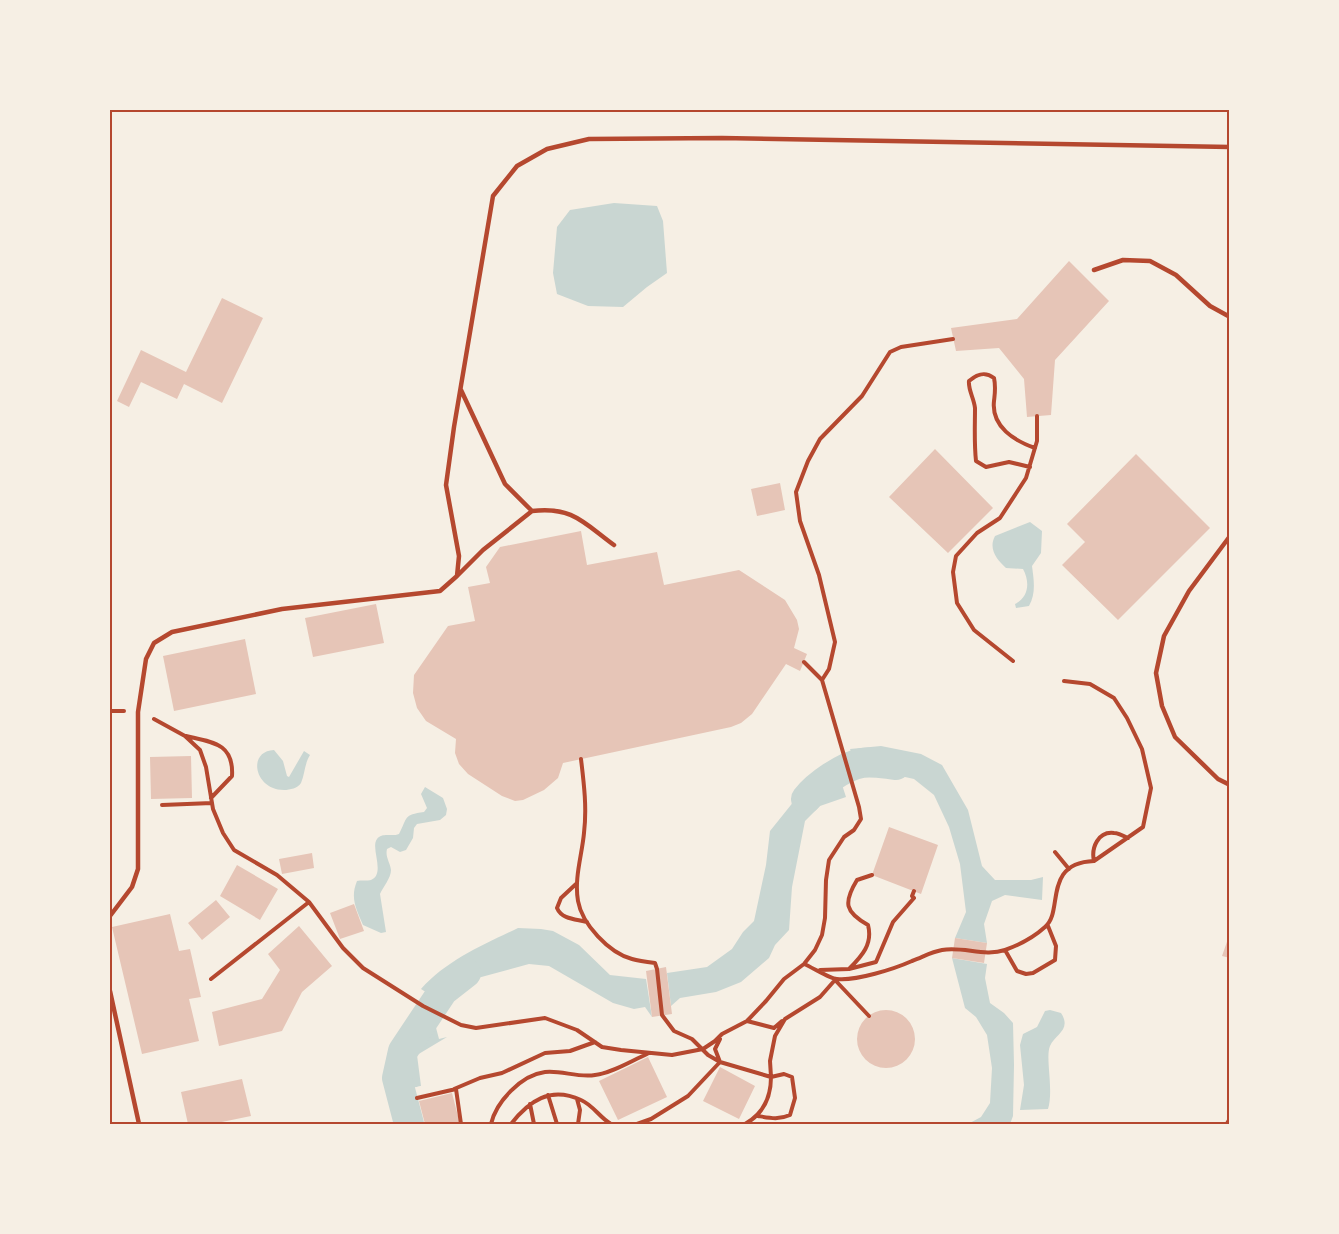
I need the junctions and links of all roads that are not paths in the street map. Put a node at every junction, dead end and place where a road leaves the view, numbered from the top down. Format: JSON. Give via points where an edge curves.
{"nodes":[{"id":1,"x":1230,"y":147,"type":"edge"},
{"id":2,"x":1094,"y":270,"type":"dead end"},
{"id":3,"x":1230,"y":317,"type":"edge"},
{"id":4,"x":460,"y":390,"type":"junction"},
{"id":5,"x":532,"y":511,"type":"junction"},
{"id":6,"x":1230,"y":536,"type":"edge"},
{"id":7,"x":614,"y":545,"type":"dead end"},
{"id":8,"x":457,"y":576,"type":"junction"},
{"id":9,"x":1230,"y":785,"type":"edge"},
{"id":10,"x":110,"y":916,"type":"edge"},
{"id":11,"x":110,"y":991,"type":"edge"},
{"id":12,"x":1230,"y":1119,"type":"edge"},
{"id":13,"x":139,"y":1125,"type":"edge"},
{"id":14,"x":1227,"y":1125,"type":"edge"}],
"edges":[{"from":1,"to":4,"type":"lane","via":[[722,138],[589,139],[547,148],[517,165],[493,196]]},
{"from":2,"to":3,"type":"lane","via":[[1123,260],[1150,261],[1176,275],[1210,306]]},
{"from":4,"to":5,"type":"lane","via":[[505,484]]},
{"from":4,"to":8,"type":"lane","via":[[446,485],[459,556]]},
{"from":5,"to":7,"type":"lane","via":[[570,513]]},
{"from":5,"to":8,"type":"lane"},
{"from":6,"to":9,"type":"lane","via":[[1189,591],[1164,636],[1156,673],[1162,706],[1175,737],[1218,779]]},
{"from":8,"to":10,"type":"lane","via":[[440,591],[282,609],[172,632],[154,644],[146,659],[138,712],[138,869],[132,887]]},
{"from":11,"to":13,"type":"lane"},
{"from":12,"to":14,"type":"lane"}]}
